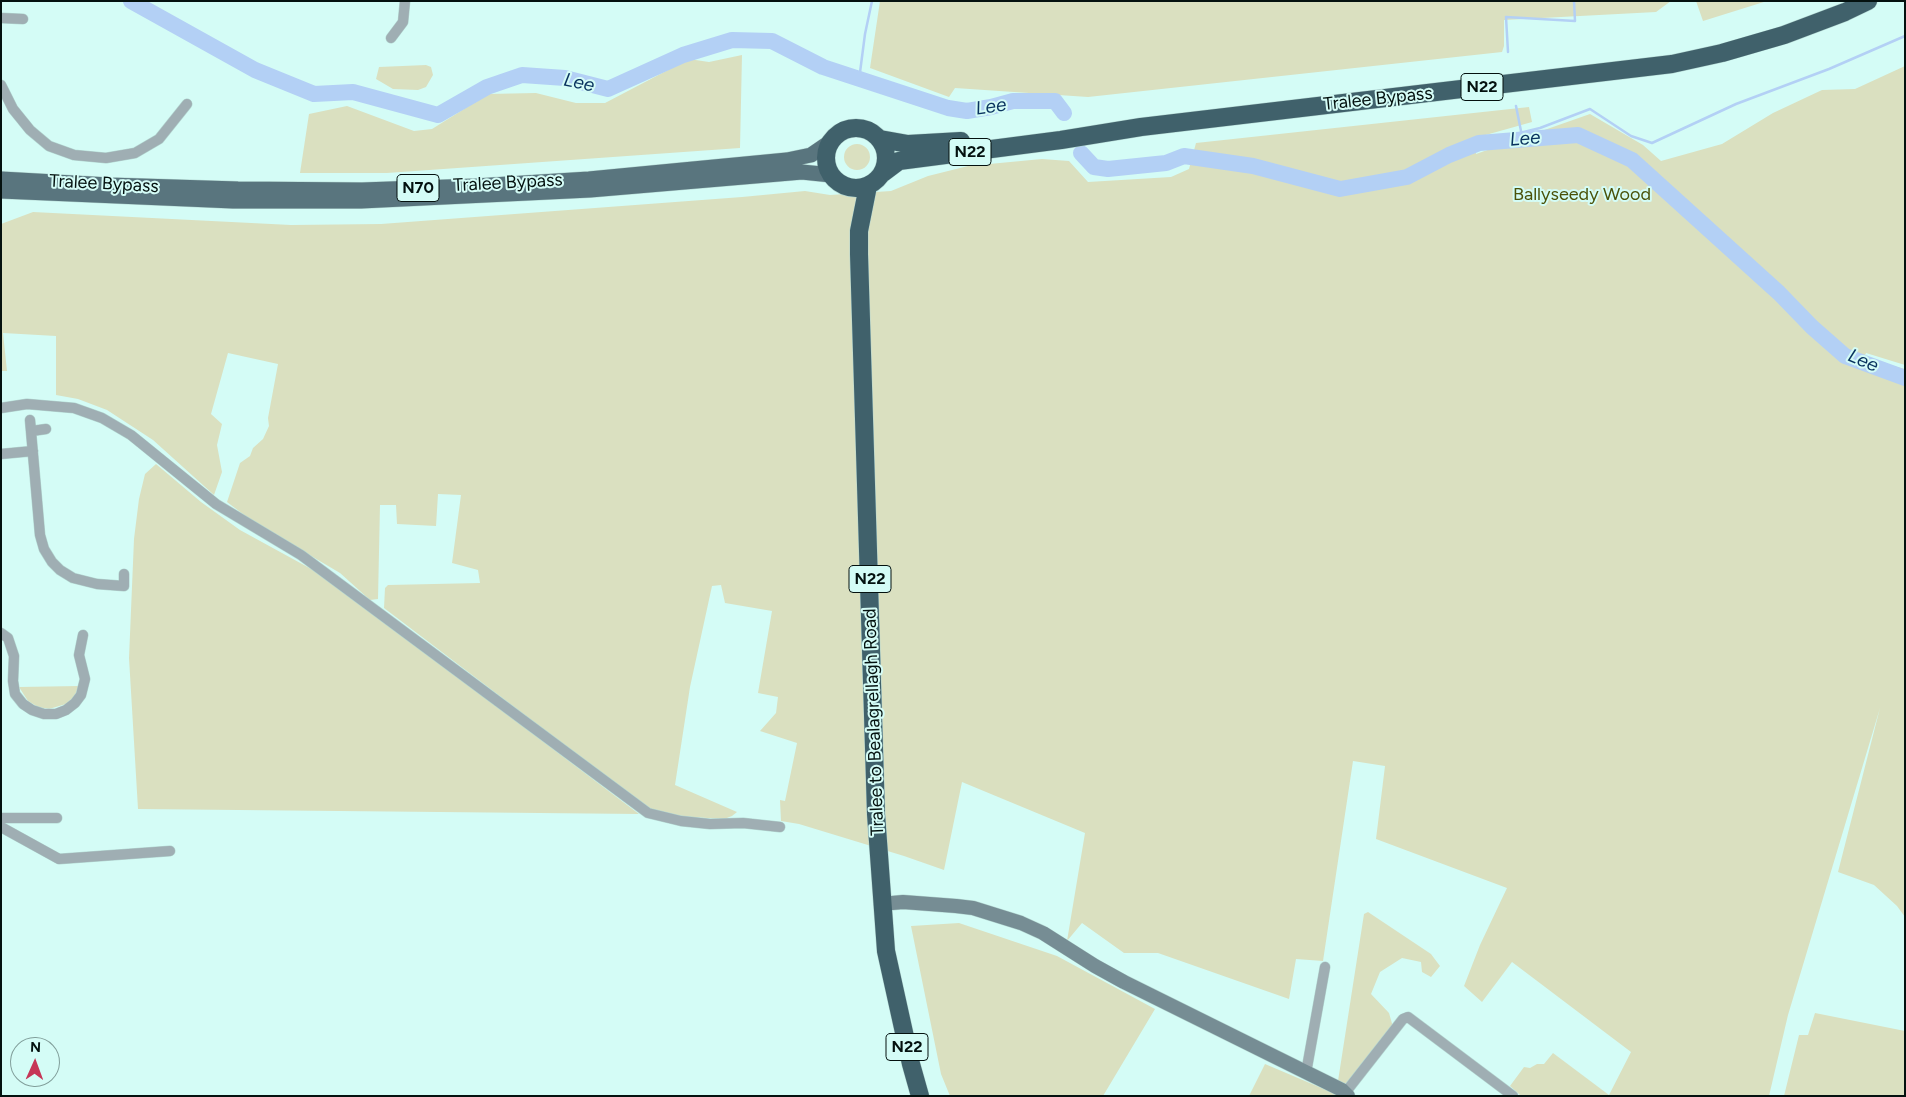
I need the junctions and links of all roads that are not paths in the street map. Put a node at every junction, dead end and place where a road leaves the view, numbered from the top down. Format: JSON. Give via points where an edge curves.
{"nodes":[{"id":1,"x":405,"y":1,"type":"edge"},
{"id":2,"x":1841,"y":1,"type":"edge"},
{"id":3,"x":1868,"y":1,"type":"edge"},
{"id":4,"x":1,"y":18,"type":"edge"},
{"id":5,"x":23,"y":19,"type":"dead end"},
{"id":6,"x":391,"y":38,"type":"dead end"},
{"id":7,"x":1,"y":85,"type":"edge"},
{"id":8,"x":187,"y":104,"type":"dead end"},
{"id":9,"x":1086,"y":130,"type":"junction"},
{"id":10,"x":1058,"y":135,"type":"junction"},
{"id":11,"x":880,"y":139,"type":"junction"},
{"id":12,"x":830,"y":142,"type":"junction"},
{"id":13,"x":883,"y":173,"type":"junction"},
{"id":14,"x":831,"y":175,"type":"junction"},
{"id":15,"x":1,"y":179,"type":"edge"},
{"id":16,"x":868,"y":186,"type":"junction"},
{"id":17,"x":846,"y":187,"type":"junction"},
{"id":18,"x":1,"y":191,"type":"edge"},
{"id":19,"x":859,"y":254,"type":"junction"},
{"id":20,"x":1,"y":408,"type":"edge"},
{"id":21,"x":46,"y":429,"type":"dead end"},
{"id":22,"x":33,"y":451,"type":"junction"},
{"id":23,"x":1,"y":454,"type":"edge"},
{"id":24,"x":124,"y":574,"type":"dead end"},
{"id":25,"x":1,"y":634,"type":"edge"},
{"id":26,"x":83,"y":635,"type":"dead end"},
{"id":27,"x":1,"y":818,"type":"edge"},
{"id":28,"x":57,"y":818,"type":"dead end"},
{"id":29,"x":1,"y":827,"type":"edge"},
{"id":30,"x":780,"y":827,"type":"dead end"},
{"id":31,"x":170,"y":851,"type":"dead end"},
{"id":32,"x":881,"y":904,"type":"junction"},
{"id":33,"x":1325,"y":967,"type":"dead end"},
{"id":34,"x":1306,"y":1073,"type":"junction"},
{"id":35,"x":1346,"y":1094,"type":"edge"},
{"id":36,"x":920,"y":1096,"type":"edge"},
{"id":37,"x":1513,"y":1096,"type":"edge"}],
"edges":[{"from":1,"to":6,"type":"street","via":[[403,22]]},
{"from":2,"to":9,"type":"highway","name":"Tralee Bypass","number":"N22","via":[[1780,24],[1668,54],[1146,116]]},
{"from":3,"to":9,"type":"highway","name":"Tralee Bypass","number":"N22","via":[[1784,35],[1672,64]]},
{"from":4,"to":5,"type":"street"},
{"from":7,"to":8,"type":"street","via":[[13,109],[30,130],[49,146],[74,155],[106,158],[135,152],[159,139]]},
{"from":9,"to":10,"type":"highway","name":"Tralee Bypass","number":"N22"},
{"from":10,"to":11,"type":"highway","name":"Tralee Bypass","number":"N22","via":[[933,144]]},
{"from":10,"to":13,"type":"highway","name":"Tralee Bypass","number":"N22","via":[[899,161]]},
{"from":11,"to":12,"type":"highway","number":"N22","via":[[872,132],[852,128]]},
{"from":11,"to":13,"type":"highway","via":[[887,155]]},
{"from":12,"to":14,"type":"highway","via":[[826,159]]},
{"from":12,"to":15,"type":"main road","name":"Tralee Bypass","number":"N70","via":[[811,155],[787,160],[476,186],[238,190]]},
{"from":13,"to":16,"type":"highway","number":"N22"},
{"from":14,"to":17,"type":"highway"},
{"from":14,"to":18,"type":"main road","name":"Tralee Bypass","number":"N70","via":[[802,172],[590,190],[361,201],[223,201]]},
{"from":16,"to":17,"type":"highway"},
{"from":16,"to":19,"type":"highway","name":"Tralee to Bealagrellagh Road","number":"N22","via":[[859,231]]},
{"from":17,"to":19,"type":"highway","name":"Tralee to Bealagrellagh Road","number":"N22"},
{"from":19,"to":32,"type":"highway","name":"Tralee to Bealagrellagh Road","number":"N22"},
{"from":20,"to":30,"type":"street","via":[[27,404],[74,408],[102,418],[131,435],[216,504],[301,555],[648,813],[681,821],[710,824],[743,822]]},
{"from":21,"to":22,"type":"street","via":[[31,425]]},
{"from":22,"to":23,"type":"street"},
{"from":22,"to":24,"type":"street","via":[[40,535],[52,562],[73,578],[98,584],[124,586]]},
{"from":25,"to":26,"type":"street","via":[[8,638],[14,656],[15,694],[23,704],[44,714],[66,710],[80,695],[85,678],[79,654]]},
{"from":27,"to":28,"type":"street"},
{"from":29,"to":31,"type":"street","via":[[59,859]]},
{"from":32,"to":34,"type":"street","via":[[903,902],[973,908],[1021,923],[1124,982]]},
{"from":32,"to":36,"type":"highway","name":"Tralee to Bealagrellagh Road","number":"N22","via":[[886,951]]},
{"from":33,"to":34,"type":"street"},
{"from":34,"to":35,"type":"street"},
{"from":35,"to":37,"type":"street","via":[[1403,1019],[1408,1017]]}]}
